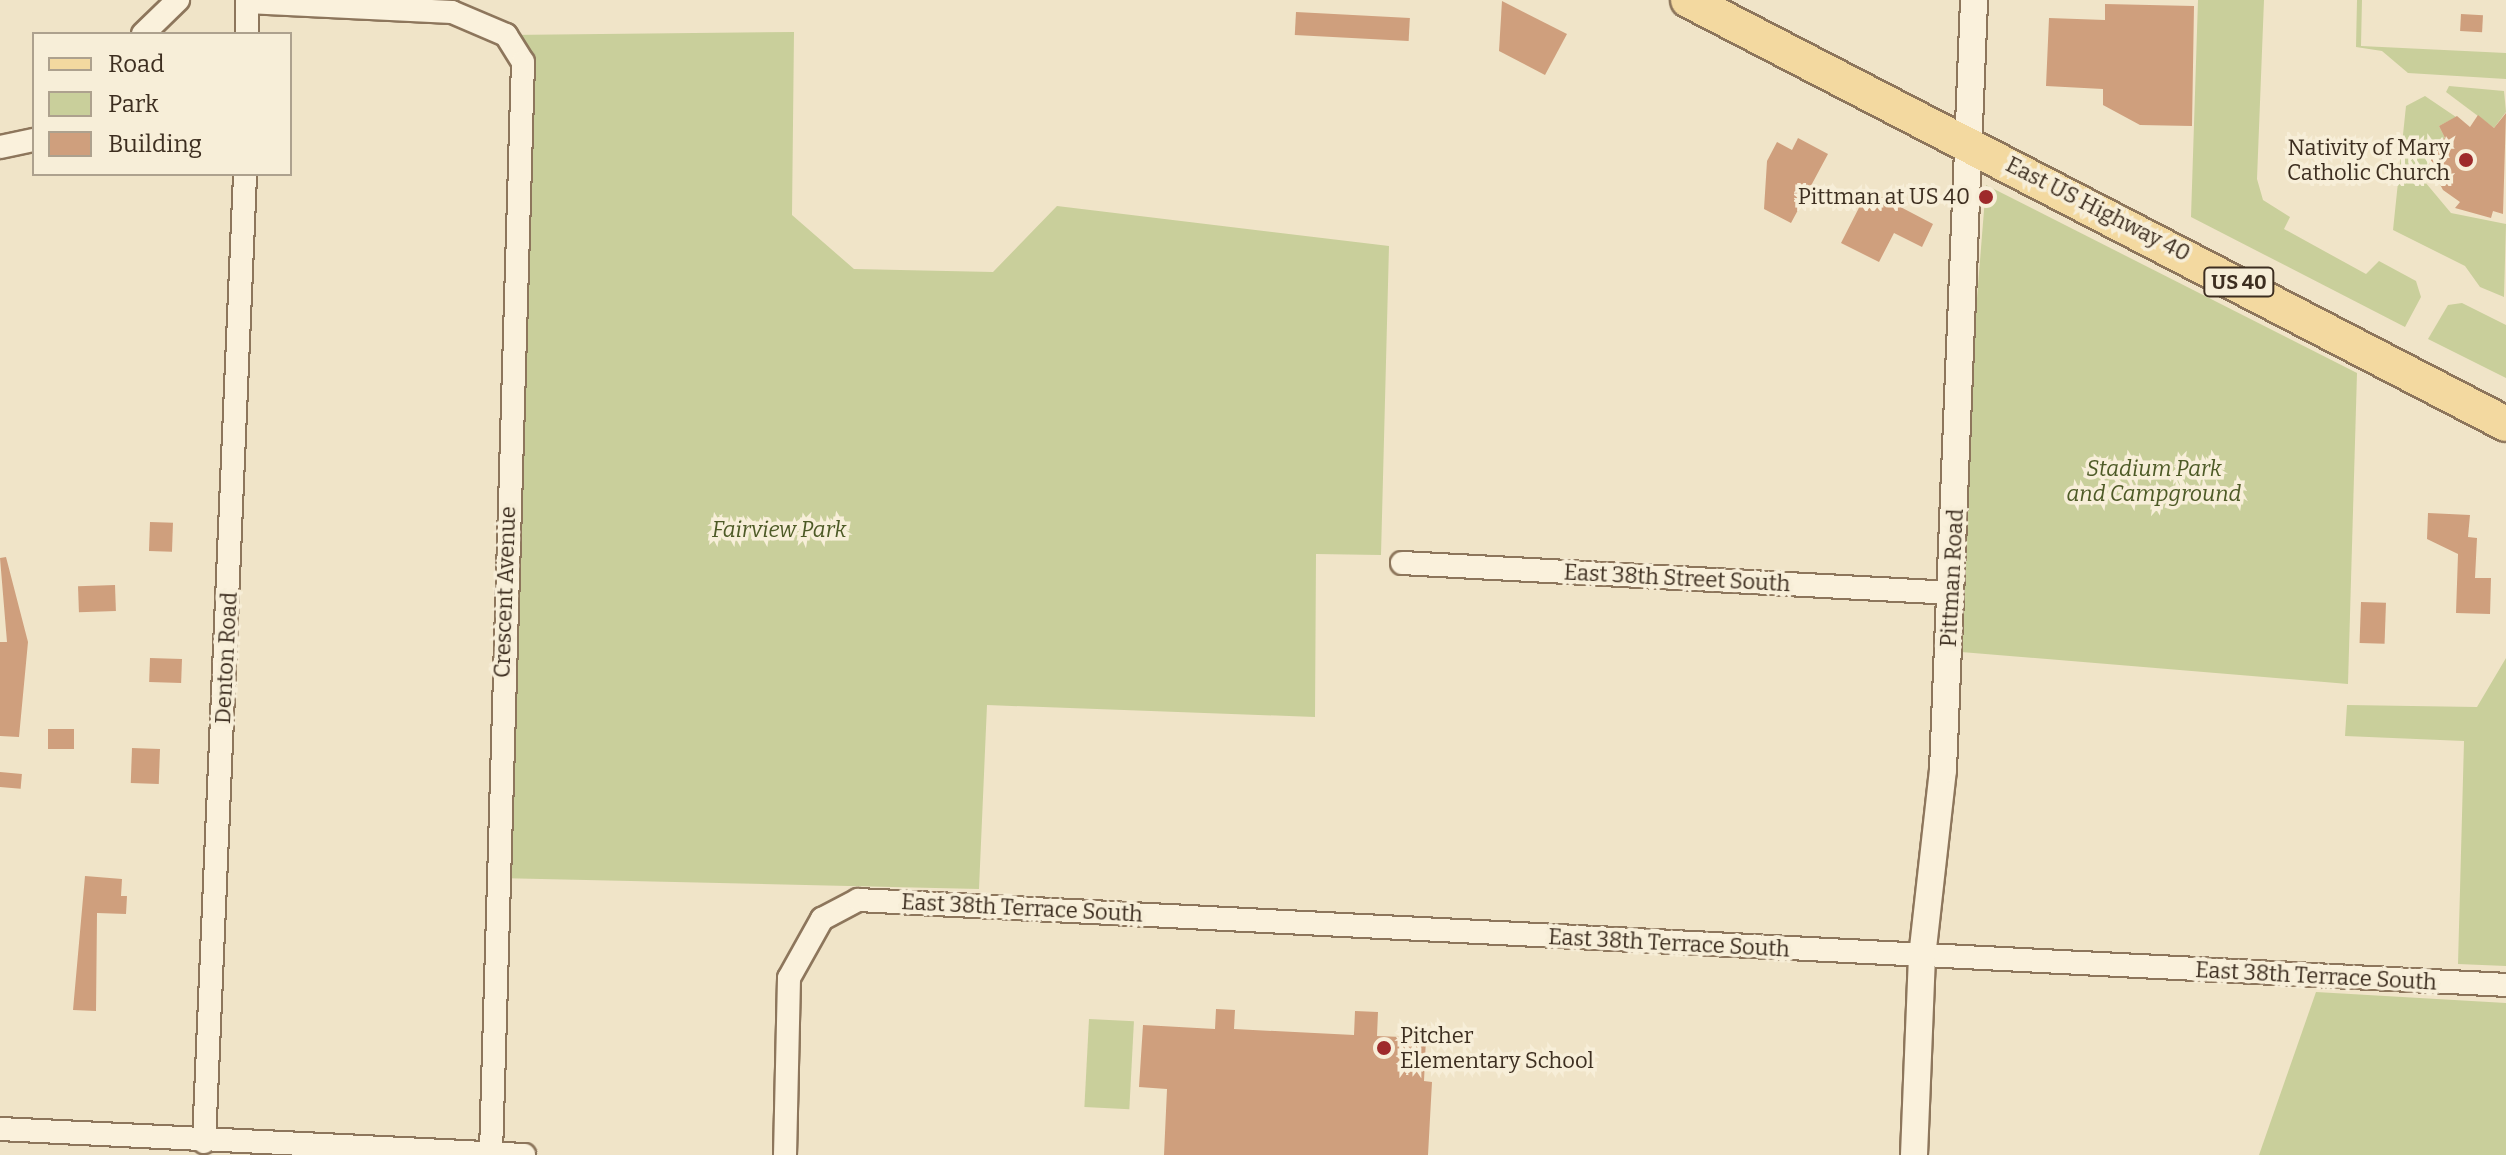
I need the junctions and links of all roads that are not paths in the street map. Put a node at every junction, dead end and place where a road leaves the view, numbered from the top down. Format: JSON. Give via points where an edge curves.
{"nodes":[{"id":1,"x":178,"y":0,"type":"edge"},
{"id":2,"x":1688,"y":0,"type":"edge"},
{"id":3,"x":1974,"y":0,"type":"edge"},
{"id":4,"x":247,"y":1,"type":"edge"},
{"id":5,"x":145,"y":32,"type":"edge"},
{"id":6,"x":247,"y":32,"type":"edge"},
{"id":7,"x":32,"y":140,"type":"edge"},
{"id":8,"x":1970,"y":143,"type":"junction"},
{"id":9,"x":0,"y":147,"type":"edge"},
{"id":10,"x":245,"y":176,"type":"edge"},
{"id":11,"x":2506,"y":424,"type":"edge"},
{"id":12,"x":1402,"y":563,"type":"dead end"},
{"id":13,"x":1952,"y":593,"type":"junction"},
{"id":14,"x":1922,"y":957,"type":"junction"},
{"id":15,"x":2506,"y":985,"type":"edge"},
{"id":16,"x":0,"y":1129,"type":"edge"},
{"id":17,"x":204,"y":1142,"type":"junction"},
{"id":18,"x":505,"y":1154,"type":"edge"},
{"id":19,"x":785,"y":1155,"type":"edge"},
{"id":20,"x":1914,"y":1155,"type":"edge"}],
"edges":[{"from":1,"to":5,"type":"street"},
{"from":2,"to":8,"type":"main road","name":"East US Highway 40","number":"US 40"},
{"from":3,"to":8,"type":"street","name":"Pittman Road"},
{"from":4,"to":6,"type":"street"},
{"from":4,"to":18,"type":"street","name":"Crescent Avenue","via":[[452,12],[506,35],[523,62]]},
{"from":7,"to":9,"type":"street"},
{"from":8,"to":11,"type":"main road","name":"East US Highway 40","number":"US 40"},
{"from":8,"to":13,"type":"street","name":"Pittman Road"},
{"from":10,"to":17,"type":"street","name":"Denton Road"},
{"from":12,"to":13,"type":"street","name":"East 38th Street South"},
{"from":13,"to":14,"type":"street","name":"Pittman Road","via":[[1943,770]]},
{"from":14,"to":15,"type":"street","name":"East 38th Terrace South"},
{"from":14,"to":19,"type":"street","name":"East 38th Terrace South","via":[[858,900],[834,910],[803,943],[789,978]]},
{"from":14,"to":20,"type":"street","name":"Pittman Road"},
{"from":16,"to":17,"type":"street"},
{"from":17,"to":18,"type":"street"}]}
